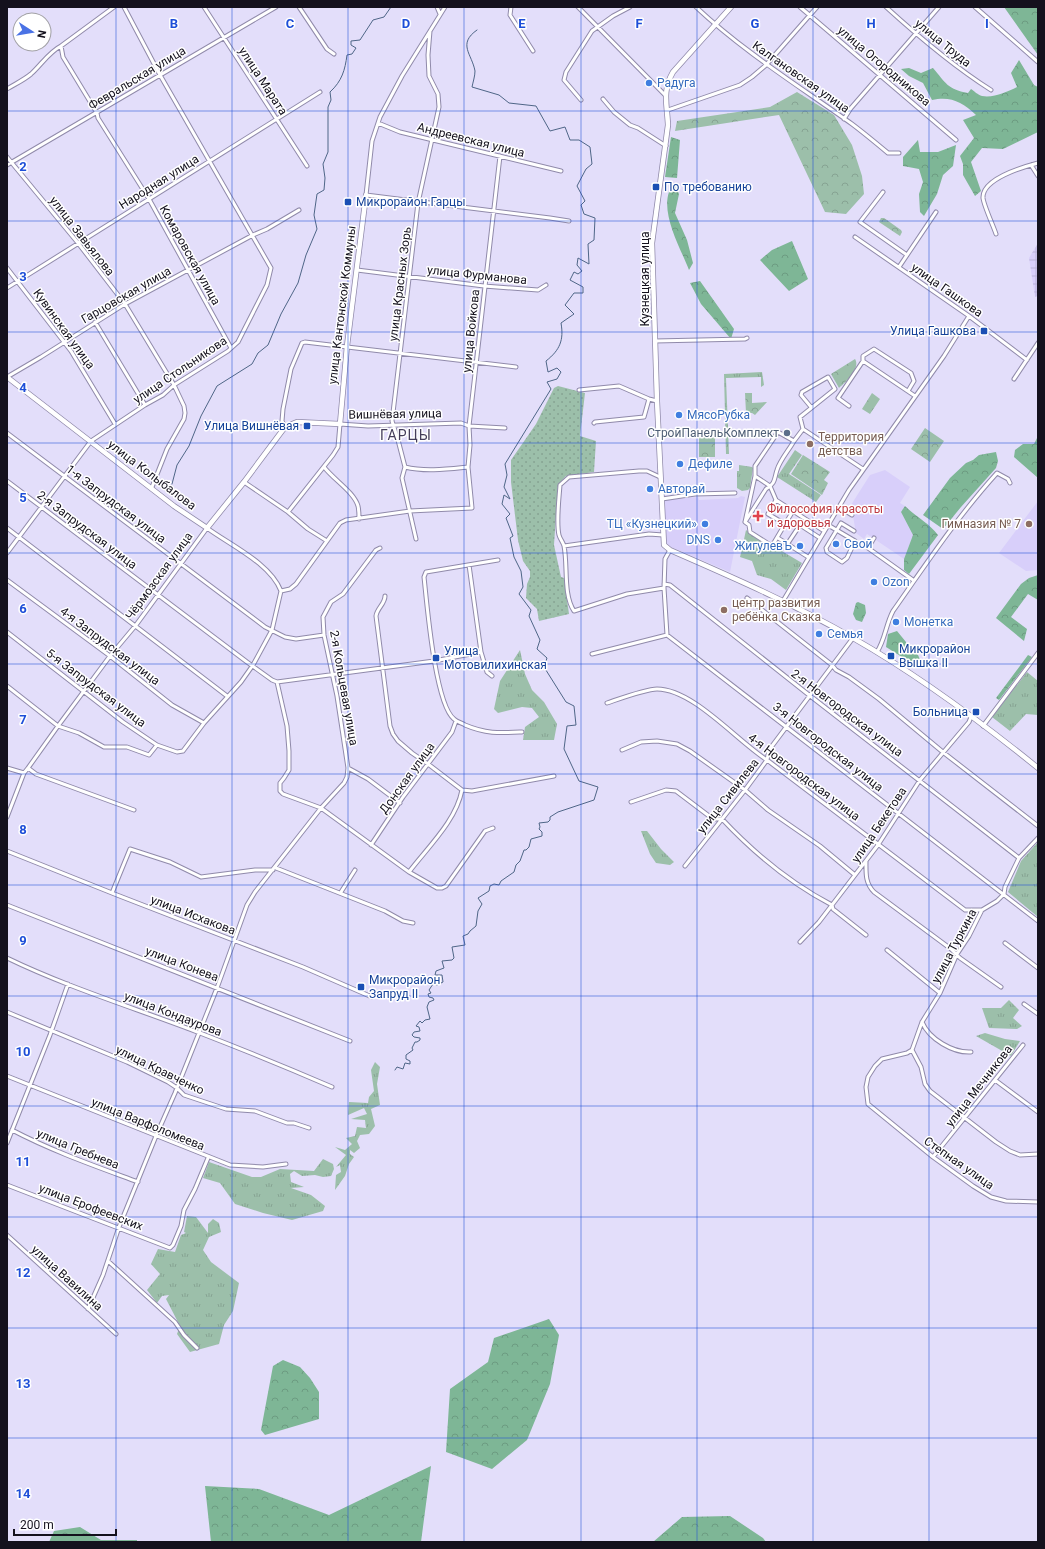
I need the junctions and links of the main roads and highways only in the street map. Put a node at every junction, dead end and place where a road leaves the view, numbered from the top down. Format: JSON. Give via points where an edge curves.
{"nodes":[{"id":1,"x":731,"y":7,"type":"edge"},
{"id":2,"x":366,"y":195,"type":"road end"},
{"id":3,"x":7,"y":377,"type":"edge"},
{"id":4,"x":340,"y":424,"type":"joint"},
{"id":5,"x":285,"y":427,"type":"joint"},
{"id":6,"x":207,"y":528,"type":"joint"},
{"id":7,"x":1038,"y":768,"type":"edge"}],
"edges":[{"from":1,"to":7,"type":"main road","name":"Кузнецкая улица","via":[[674,72],[668,81],[665,95],[668,126],[652,243],[664,544],[670,550],[783,601],[877,652],[971,717]]},
{"from":2,"to":4,"type":"main road","name":"улица Кантонской Коммуны"},
{"from":3,"to":6,"type":"main road","name":"улица Колыбалова","via":[[174,506]]},
{"from":4,"to":5,"type":"main road","name":"Вишнёвая улица","via":[[297,422]]},
{"from":5,"to":6,"type":"main road","name":"Чёрмозская улица"}]}
